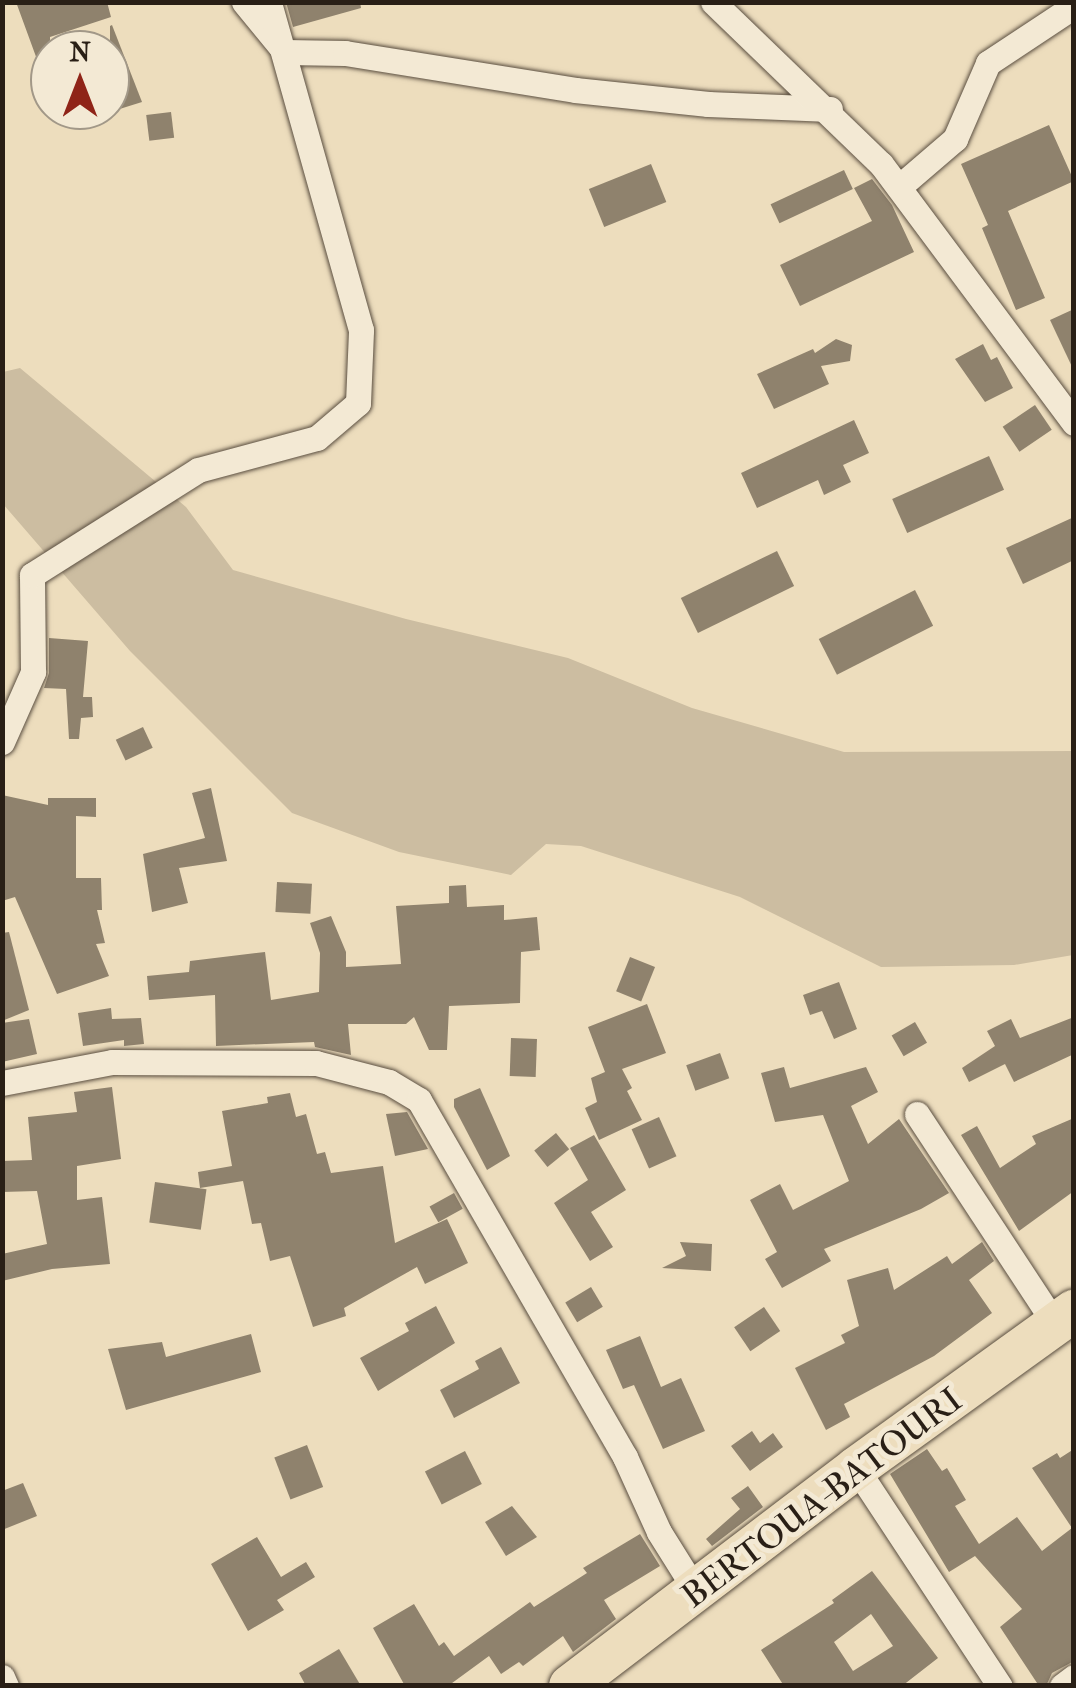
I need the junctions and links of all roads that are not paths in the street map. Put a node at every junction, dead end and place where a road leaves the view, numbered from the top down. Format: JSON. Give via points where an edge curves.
{"nodes":[{"id":1,"x":244,"y":2,"type":"edge"},
{"id":2,"x":270,"y":2,"type":"edge"},
{"id":3,"x":713,"y":2,"type":"edge"},
{"id":4,"x":1074,"y":6,"type":"edge"},
{"id":5,"x":285,"y":52,"type":"junction"},
{"id":6,"x":830,"y":110,"type":"junction"},
{"id":7,"x":900,"y":187,"type":"junction"},
{"id":8,"x":1074,"y":423,"type":"edge"},
{"id":9,"x":2,"y":742,"type":"edge"},
{"id":10,"x":2,"y":1082,"type":"edge"},
{"id":11,"x":917,"y":1114,"type":"dead end"},
{"id":12,"x":1064,"y":1318,"type":"edge"},
{"id":13,"x":856,"y":1468,"type":"junction"},
{"id":14,"x":696,"y":1591,"type":"junction"},
{"id":15,"x":2,"y":1677,"type":"edge"},
{"id":16,"x":1074,"y":1677,"type":"edge"},
{"id":17,"x":6,"y":1686,"type":"edge"},
{"id":18,"x":570,"y":1686,"type":"edge"},
{"id":19,"x":1000,"y":1686,"type":"edge"},
{"id":20,"x":1062,"y":1686,"type":"edge"}],
"edges":[{"from":1,"to":5,"type":"street"},
{"from":2,"to":5,"type":"street"},
{"from":3,"to":6,"type":"street"},
{"from":4,"to":7,"type":"street","via":[[988,63],[955,139]]},
{"from":5,"to":6,"type":"street","via":[[345,54],[575,90]]},
{"from":5,"to":9,"type":"street","via":[[362,330],[358,403],[317,438],[198,470],[32,575],[33,672]]},
{"from":6,"to":7,"type":"street"},
{"from":7,"to":8,"type":"street"},
{"from":10,"to":14,"type":"street","via":[[112,1062],[316,1063],[388,1082],[420,1100]]},
{"from":11,"to":12,"type":"street"},
{"from":12,"to":13,"type":"highway","name":"BERTOUA-BATOURI"},
{"from":13,"to":14,"type":"highway","name":"BERTOUA-BATOURI"},
{"from":13,"to":19,"type":"street"},
{"from":14,"to":18,"type":"highway","name":"BERTOUA-BATOURI"},
{"from":15,"to":17,"type":"street"},
{"from":16,"to":20,"type":"street"}]}
